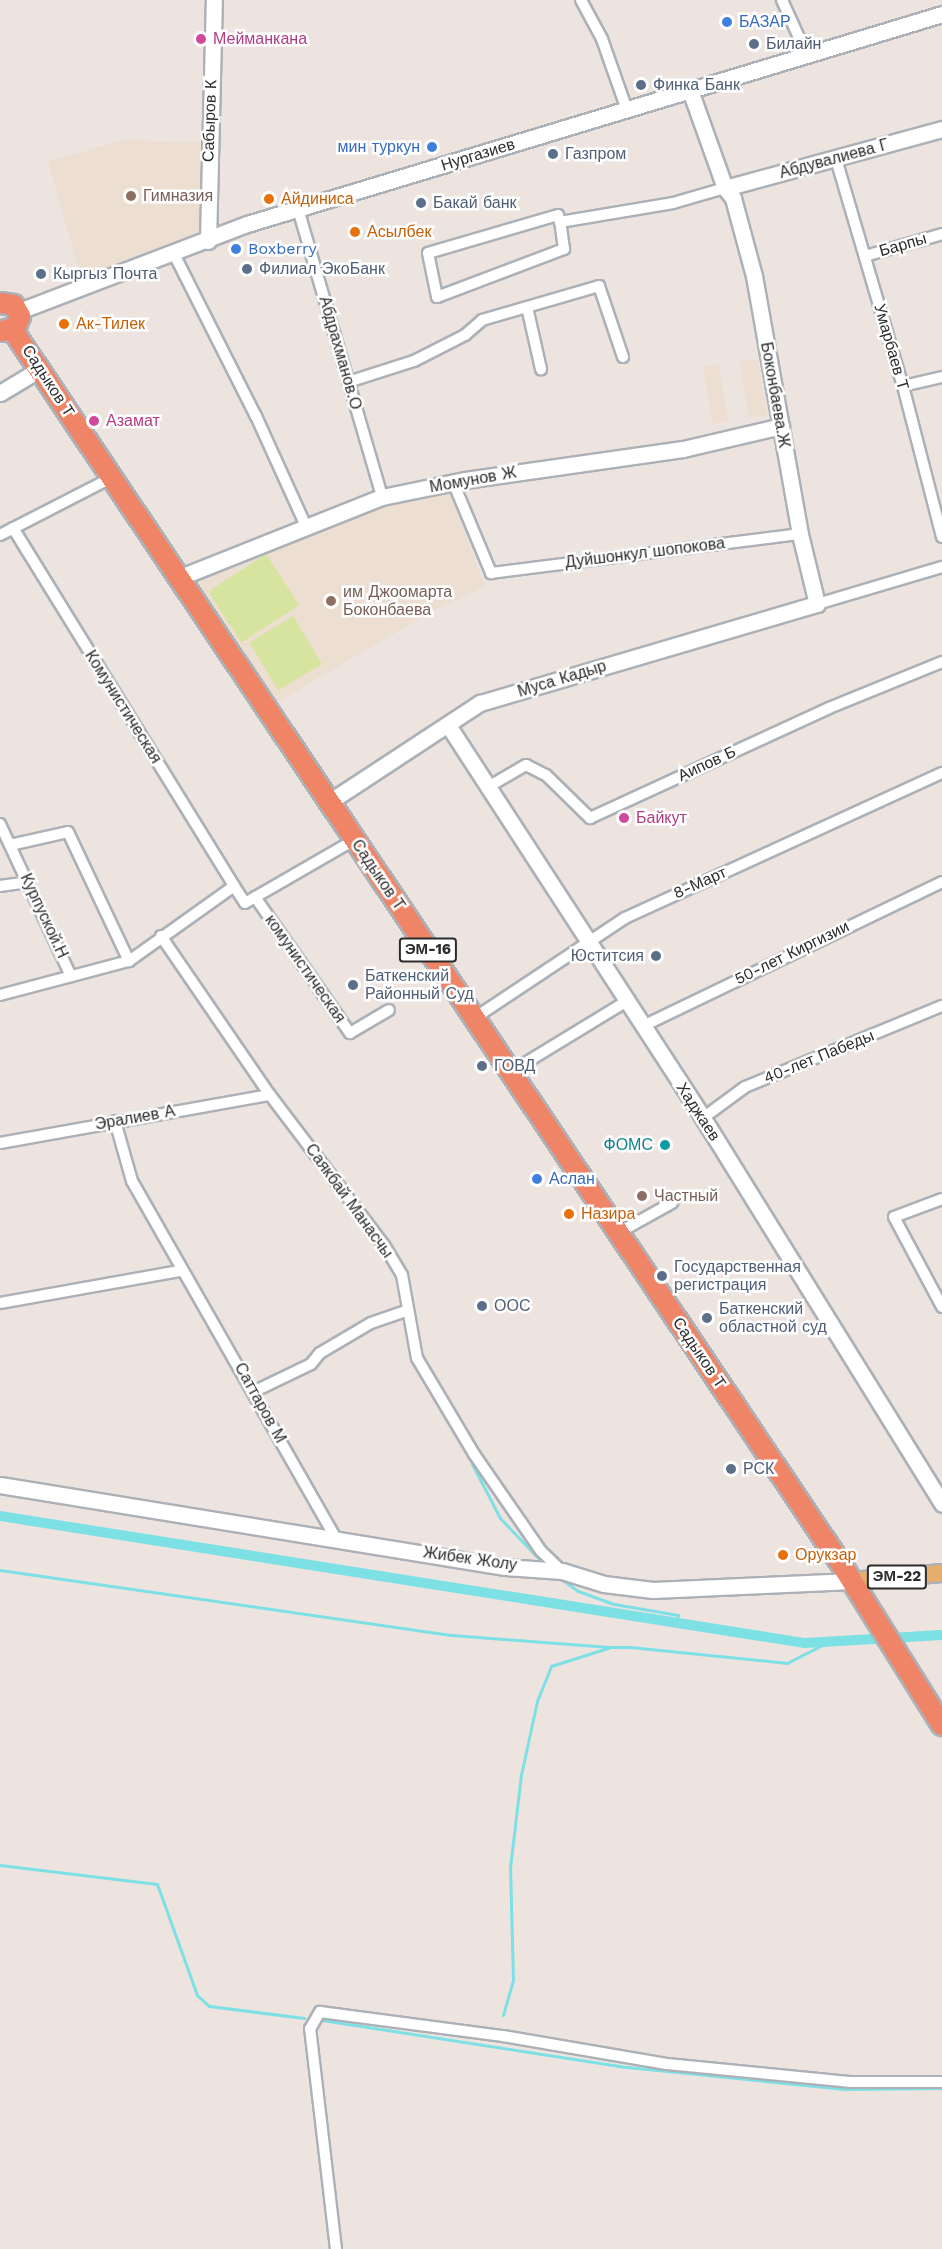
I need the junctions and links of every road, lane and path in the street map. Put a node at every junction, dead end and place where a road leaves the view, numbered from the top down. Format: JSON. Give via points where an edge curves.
{"nodes":[{"id":1,"x":214,"y":0,"type":"edge"},
{"id":2,"x":581,"y":0,"type":"edge"},
{"id":3,"x":782,"y":0,"type":"edge"},
{"id":4,"x":942,"y":14,"type":"edge"},
{"id":5,"x":807,"y":55,"type":"junction"},
{"id":6,"x":690,"y":90,"type":"junction"},
{"id":7,"x":627,"y":110,"type":"junction"},
{"id":8,"x":942,"y":129,"type":"edge"},
{"id":9,"x":836,"y":159,"type":"junction"},
{"id":10,"x":725,"y":188,"type":"junction"},
{"id":11,"x":298,"y":209,"type":"junction"},
{"id":12,"x":560,"y":222,"type":"junction"},
{"id":13,"x":942,"y":234,"type":"edge"},
{"id":14,"x":208,"y":241,"type":"junction"},
{"id":15,"x":174,"y":254,"type":"junction"},
{"id":16,"x":865,"y":256,"type":"junction"},
{"id":17,"x":0,"y":303,"type":"edge"},
{"id":18,"x":527,"y":307,"type":"junction"},
{"id":19,"x":19,"y":311,"type":"junction"},
{"id":20,"x":4,"y":332,"type":"edge"},
{"id":21,"x":623,"y":357,"type":"dead end"},
{"id":22,"x":40,"y":369,"type":"junction"},
{"id":23,"x":541,"y":369,"type":"dead end"},
{"id":24,"x":942,"y":377,"type":"edge"},
{"id":25,"x":348,"y":382,"type":"junction"},
{"id":26,"x":903,"y":386,"type":"junction"},
{"id":27,"x":0,"y":393,"type":"edge"},
{"id":28,"x":781,"y":426,"type":"junction"},
{"id":29,"x":111,"y":478,"type":"junction"},
{"id":30,"x":453,"y":482,"type":"junction"},
{"id":31,"x":382,"y":496,"type":"junction"},
{"id":32,"x":306,"y":526,"type":"junction"},
{"id":33,"x":13,"y":528,"type":"junction"},
{"id":34,"x":0,"y":534,"type":"edge"},
{"id":35,"x":800,"y":534,"type":"junction"},
{"id":36,"x":942,"y":537,"type":"edge"},
{"id":37,"x":942,"y":567,"type":"edge"},
{"id":38,"x":178,"y":578,"type":"junction"},
{"id":39,"x":817,"y":604,"type":"junction"},
{"id":40,"x":942,"y":662,"type":"edge"},
{"id":41,"x":447,"y":725,"type":"junction"},
{"id":42,"x":942,"y":773,"type":"edge"},
{"id":43,"x":488,"y":788,"type":"junction"},
{"id":44,"x":329,"y":802,"type":"junction"},
{"id":45,"x":0,"y":824,"type":"edge"},
{"id":46,"x":354,"y":840,"type":"junction"},
{"id":47,"x":10,"y":845,"type":"junction"},
{"id":48,"x":28,"y":882,"type":"junction"},
{"id":49,"x":942,"y":882,"type":"edge"},
{"id":50,"x":0,"y":886,"type":"edge"},
{"id":51,"x":234,"y":886,"type":"junction"},
{"id":52,"x":255,"y":897,"type":"junction"},
{"id":53,"x":161,"y":936,"type":"junction"},
{"id":54,"x":588,"y":942,"type":"junction"},
{"id":55,"x":129,"y":961,"type":"junction"},
{"id":56,"x":71,"y":976,"type":"junction"},
{"id":57,"x":0,"y":995,"type":"edge"},
{"id":58,"x":627,"y":1001,"type":"junction"},
{"id":59,"x":942,"y":1006,"type":"edge"},
{"id":60,"x":389,"y":1010,"type":"dead end"},
{"id":61,"x":473,"y":1019,"type":"junction"},
{"id":62,"x":643,"y":1026,"type":"junction"},
{"id":63,"x":510,"y":1073,"type":"junction"},
{"id":64,"x":270,"y":1095,"type":"junction"},
{"id":65,"x":703,"y":1118,"type":"junction"},
{"id":66,"x":115,"y":1121,"type":"junction"},
{"id":67,"x":0,"y":1143,"type":"edge"},
{"id":68,"x":942,"y":1199,"type":"edge"},
{"id":69,"x":672,"y":1203,"type":"dead end"},
{"id":70,"x":618,"y":1233,"type":"junction"},
{"id":71,"x":180,"y":1271,"type":"junction"},
{"id":72,"x":0,"y":1303,"type":"edge"},
{"id":73,"x":942,"y":1307,"type":"edge"},
{"id":74,"x":408,"y":1310,"type":"junction"},
{"id":75,"x":253,"y":1392,"type":"junction"},
{"id":76,"x":0,"y":1485,"type":"edge"},
{"id":77,"x":942,"y":1504,"type":"edge"},
{"id":78,"x":336,"y":1538,"type":"junction"},
{"id":79,"x":562,"y":1571,"type":"junction"},
{"id":80,"x":942,"y":1573,"type":"edge"},
{"id":81,"x":848,"y":1576,"type":"junction"},
{"id":82,"x":942,"y":1725,"type":"edge"},
{"id":83,"x":942,"y":2082,"type":"edge"},
{"id":84,"x":336,"y":2249,"type":"edge"}],
"edges":[{"from":1,"to":14,"type":"street","name":"Сабыров К"},
{"from":2,"to":7,"type":"street","via":[[602,39]]},
{"from":3,"to":5,"type":"street"},
{"from":4,"to":5,"type":"street","name":"Нургазиев"},
{"from":5,"to":6,"type":"street","name":"Нургазиев"},
{"from":6,"to":7,"type":"street","name":"Нургазиев"},
{"from":6,"to":10,"type":"street","name":"Боконбаева.Ж"},
{"from":7,"to":11,"type":"street","name":"Нургазиев"},
{"from":8,"to":9,"type":"street","name":"Абдувалиева Г"},
{"from":9,"to":10,"type":"street","name":"Абдувалиева Г"},
{"from":9,"to":16,"type":"street","name":"Умарбаев Т"},
{"from":10,"to":12,"type":"street","via":[[673,203]]},
{"from":10,"to":28,"type":"street","name":"Боконбаева.Ж","via":[[733,198],[754,276]]},
{"from":11,"to":14,"type":"street","name":"Нургазиев"},
{"from":11,"to":25,"type":"street","name":"Абдрахманов.О"},
{"from":12,"to":12,"type":"street","via":[[558,215],[428,253],[437,297],[564,249]]},
{"from":13,"to":16,"type":"street","name":"Барпы"},
{"from":14,"to":15,"type":"street","name":"Нургазиев"},
{"from":15,"to":19,"type":"street","name":"Нургазиев"},
{"from":15,"to":32,"type":"street"},
{"from":16,"to":26,"type":"street","name":"Умарбаев Т"},
{"from":17,"to":19,"type":"highway","via":[[9,303]]},
{"from":18,"to":21,"type":"street","via":[[599,286]]},
{"from":18,"to":23,"type":"street"},
{"from":18,"to":25,"type":"street","via":[[482,320],[465,335],[414,361]]},
{"from":19,"to":20,"type":"highway","number":"ЭМ-16","via":[[20,320]]},
{"from":20,"to":22,"type":"highway","name":"Садыков Т","number":"ЭМ-16"},
{"from":22,"to":27,"type":"street"},
{"from":22,"to":29,"type":"highway","name":"Садыков Т","number":"ЭМ-16"},
{"from":24,"to":26,"type":"street"},
{"from":25,"to":31,"type":"street","name":"Абдрахманов.О"},
{"from":26,"to":36,"type":"street","name":"Умарбаев Т"},
{"from":28,"to":30,"type":"street","name":"Момунов Ж","via":[[683,449]]},
{"from":28,"to":35,"type":"street","name":"Боконбаева.Ж"},
{"from":29,"to":33,"type":"street"},
{"from":29,"to":38,"type":"highway","name":"Садыков Т","number":"ЭМ-16"},
{"from":30,"to":31,"type":"street","name":"Момунов Ж"},
{"from":30,"to":35,"type":"street","name":"Дуйшонкул шопокова","via":[[491,573]]},
{"from":31,"to":32,"type":"street","name":"Момунов Ж"},
{"from":32,"to":38,"type":"street","name":"Момунов Ж"},
{"from":33,"to":34,"type":"street"},
{"from":33,"to":51,"type":"street","name":"Комунистическая"},
{"from":35,"to":39,"type":"street","name":"Боконбаева.Ж"},
{"from":37,"to":39,"type":"street"},
{"from":38,"to":44,"type":"highway","name":"Садыков Т","number":"ЭМ-16"},
{"from":39,"to":41,"type":"street","name":"Муса Кадыр","via":[[480,703]]},
{"from":40,"to":43,"type":"street","name":"Аипов Б","via":[[829,708],[590,818],[546,775],[526,765]]},
{"from":41,"to":43,"type":"street","name":"Хаджаев"},
{"from":41,"to":44,"type":"street","name":"Муса Кадыр"},
{"from":42,"to":54,"type":"street","name":"8-Март","via":[[624,918]]},
{"from":43,"to":54,"type":"street","name":"Хаджаев"},
{"from":44,"to":46,"type":"highway","name":"Садыков Т","number":"ЭМ-16"},
{"from":45,"to":47,"type":"street","name":"Курпуской.Н"},
{"from":46,"to":52,"type":"street"},
{"from":46,"to":61,"type":"highway","name":"Садыков Т","number":"ЭМ-16"},
{"from":47,"to":48,"type":"street","name":"Курпуской.Н"},
{"from":47,"to":55,"type":"street","via":[[68,832]]},
{"from":48,"to":50,"type":"street"},
{"from":48,"to":56,"type":"street","name":"Курпуской.Н"},
{"from":49,"to":62,"type":"street","name":"50-лет Киргизии"},
{"from":51,"to":52,"type":"street","via":[[245,903]]},
{"from":51,"to":53,"type":"street"},
{"from":52,"to":60,"type":"street","name":"комунистическая","via":[[350,1033]]},
{"from":53,"to":55,"type":"street"},
{"from":53,"to":64,"type":"street","name":"Саякбай Манасчы"},
{"from":54,"to":58,"type":"street","name":"Хаджаев"},
{"from":54,"to":61,"type":"street","name":"8-Март"},
{"from":55,"to":56,"type":"street"},
{"from":56,"to":57,"type":"street"},
{"from":58,"to":62,"type":"street","name":"Хаджаев"},
{"from":58,"to":63,"type":"street"},
{"from":59,"to":65,"type":"street","name":"40-лет Пабеды","via":[[745,1087]]},
{"from":61,"to":63,"type":"highway","name":"Садыков Т","number":"ЭМ-16"},
{"from":62,"to":65,"type":"street","name":"Хаджаев"},
{"from":63,"to":70,"type":"highway","name":"Садыков Т","number":"ЭМ-16"},
{"from":64,"to":66,"type":"street","name":"Эралиев А"},
{"from":64,"to":74,"type":"street","name":"Саякбай Манасчы","via":[[384,1245],[402,1275]]},
{"from":65,"to":77,"type":"street","name":"Хаджаев"},
{"from":66,"to":67,"type":"street","name":"Эралиев А"},
{"from":66,"to":71,"type":"street","name":"Саттаров М","via":[[132,1181]]},
{"from":68,"to":73,"type":"street","via":[[894,1217]]},
{"from":69,"to":70,"type":"street"},
{"from":70,"to":81,"type":"highway","name":"Садыков Т","number":"ЭМ-16"},
{"from":71,"to":72,"type":"street"},
{"from":71,"to":75,"type":"street","name":"Саттаров М","via":[[210,1313]]},
{"from":74,"to":75,"type":"street","via":[[371,1323],[320,1353],[311,1364]]},
{"from":74,"to":79,"type":"street","name":"Саякбай Манасчы","via":[[417,1358],[474,1454],[542,1551]]},
{"from":75,"to":78,"type":"street","name":"Саттаров М"},
{"from":76,"to":78,"type":"street","name":"Жибек Жолу"},
{"from":78,"to":79,"type":"street","name":"Жибек Жолу","via":[[505,1567]]},
{"from":79,"to":81,"type":"street","name":"Жибек Жолу","via":[[604,1584],[653,1590]]},
{"from":80,"to":81,"type":"main road","name":"Жибек Жолу","number":"ЭМ-22"},
{"from":81,"to":82,"type":"highway","number":"ЭМ-16"},
{"from":83,"to":84,"type":"street","via":[[849,2082],[667,2064],[503,2036],[320,2012],[309,2029]]}]}
